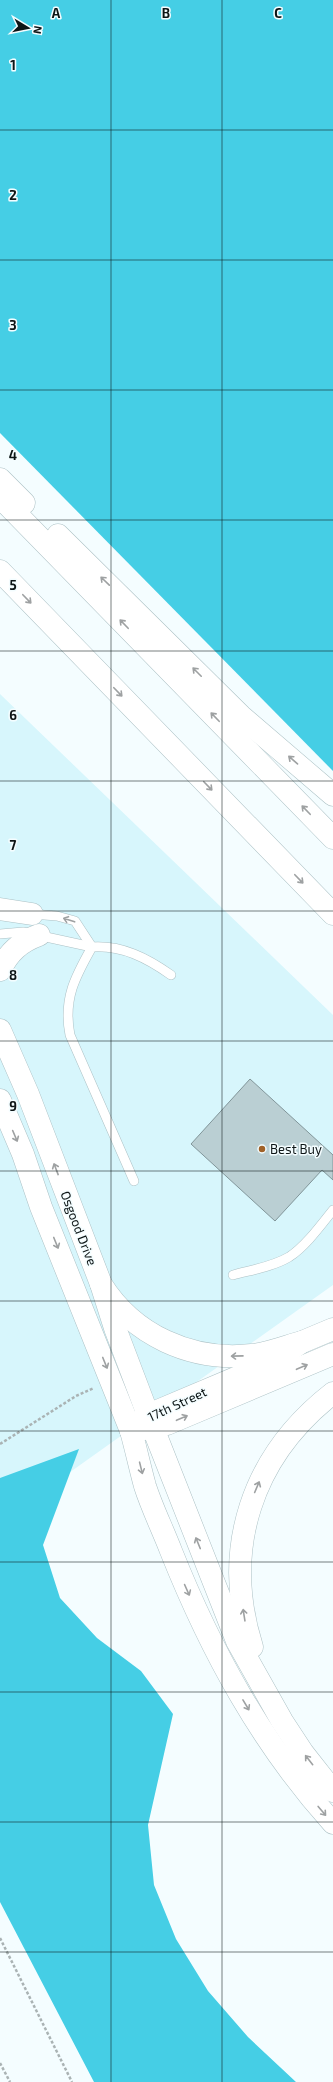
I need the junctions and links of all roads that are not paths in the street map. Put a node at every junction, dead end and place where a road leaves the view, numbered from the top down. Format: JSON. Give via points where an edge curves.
{"nodes":[{"id":1,"x":0,"y":479,"type":"edge"},
{"id":2,"x":0,"y":497,"type":"edge"},
{"id":3,"x":0,"y":571,"type":"edge"},
{"id":4,"x":333,"y":795,"type":"edge"},
{"id":5,"x":333,"y":838,"type":"edge"},
{"id":6,"x":1,"y":914,"type":"edge"},
{"id":7,"x":32,"y":914,"type":"joint"},
{"id":8,"x":333,"y":914,"type":"edge"},
{"id":9,"x":0,"y":934,"type":"edge"},
{"id":10,"x":39,"y":935,"type":"junction"},
{"id":11,"x":92,"y":947,"type":"junction"},
{"id":12,"x":0,"y":970,"type":"edge"},
{"id":13,"x":171,"y":976,"type":"dead end"},
{"id":14,"x":0,"y":1030,"type":"edge"},
{"id":15,"x":0,"y":1100,"type":"edge"},
{"id":16,"x":134,"y":1181,"type":"dead end"},
{"id":17,"x":333,"y":1210,"type":"edge"},
{"id":18,"x":233,"y":1275,"type":"dead end"},
{"id":19,"x":101,"y":1284,"type":"junction"},
{"id":20,"x":333,"y":1329,"type":"edge"},
{"id":21,"x":302,"y":1342,"type":"junction"},
{"id":22,"x":333,"y":1354,"type":"edge"},
{"id":23,"x":333,"y":1393,"type":"edge"},
{"id":24,"x":151,"y":1421,"type":"junction"},
{"id":25,"x":131,"y":1430,"type":"junction"},
{"id":26,"x":266,"y":1692,"type":"junction"},
{"id":27,"x":333,"y":1791,"type":"edge"},
{"id":28,"x":333,"y":1823,"type":"edge"}],
"edges":[{"from":4,"to":1,"type":"main road","one_way":true,"via":[[242,716]]},
{"from":5,"to":2,"type":"main road","one_way":true},
{"from":3,"to":8,"type":"main road","one_way":true},
{"from":6,"to":7,"type":"main road"},
{"from":11,"to":7,"type":"lane","one_way":true,"via":[[75,921],[57,916]]},
{"from":9,"to":10,"type":"lane","via":[[23,932]]},
{"from":10,"to":11,"type":"lane"},
{"from":10,"to":12,"type":"main road","via":[[25,940],[16,948]]},
{"from":11,"to":13,"type":"lane","via":[[107,946],[127,950],[153,962]]},
{"from":11,"to":16,"type":"lane","via":[[73,984],[68,1002],[68,1029]]},
{"from":19,"to":14,"type":"main road","name":"Osgood Drive","one_way":true,"via":[[28,1094]]},
{"from":15,"to":25,"type":"main road","name":"Osgood Drive","one_way":true},
{"from":17,"to":18,"type":"lane","via":[[289,1257],[271,1265]]},
{"from":21,"to":19,"type":"main road","one_way":true,"via":[[253,1355],[236,1356],[180,1348],[145,1331],[112,1301]]},
{"from":19,"to":24,"type":"main road","name":"Osgood Drive"},
{"from":20,"to":21,"type":"main road","name":"17th Street"},
{"from":21,"to":24,"type":"main road","name":"17th Street","via":[[271,1363]]},
{"from":24,"to":22,"type":"main road","name":"17th Street","one_way":true},
{"from":26,"to":23,"type":"main road","one_way":true,"via":[[244,1620],[241,1544],[246,1520],[259,1482],[279,1447],[315,1407]]},
{"from":24,"to":25,"type":"main road","name":"17th Street"},
{"from":26,"to":24,"type":"main road","name":"Osgood Drive","one_way":true,"via":[[236,1641]]},
{"from":25,"to":28,"type":"main road","name":"Osgood Drive","one_way":true,"via":[[146,1487],[207,1634],[263,1734],[294,1777]]},
{"from":27,"to":26,"type":"main road","one_way":true,"via":[[303,1753]]}]}
